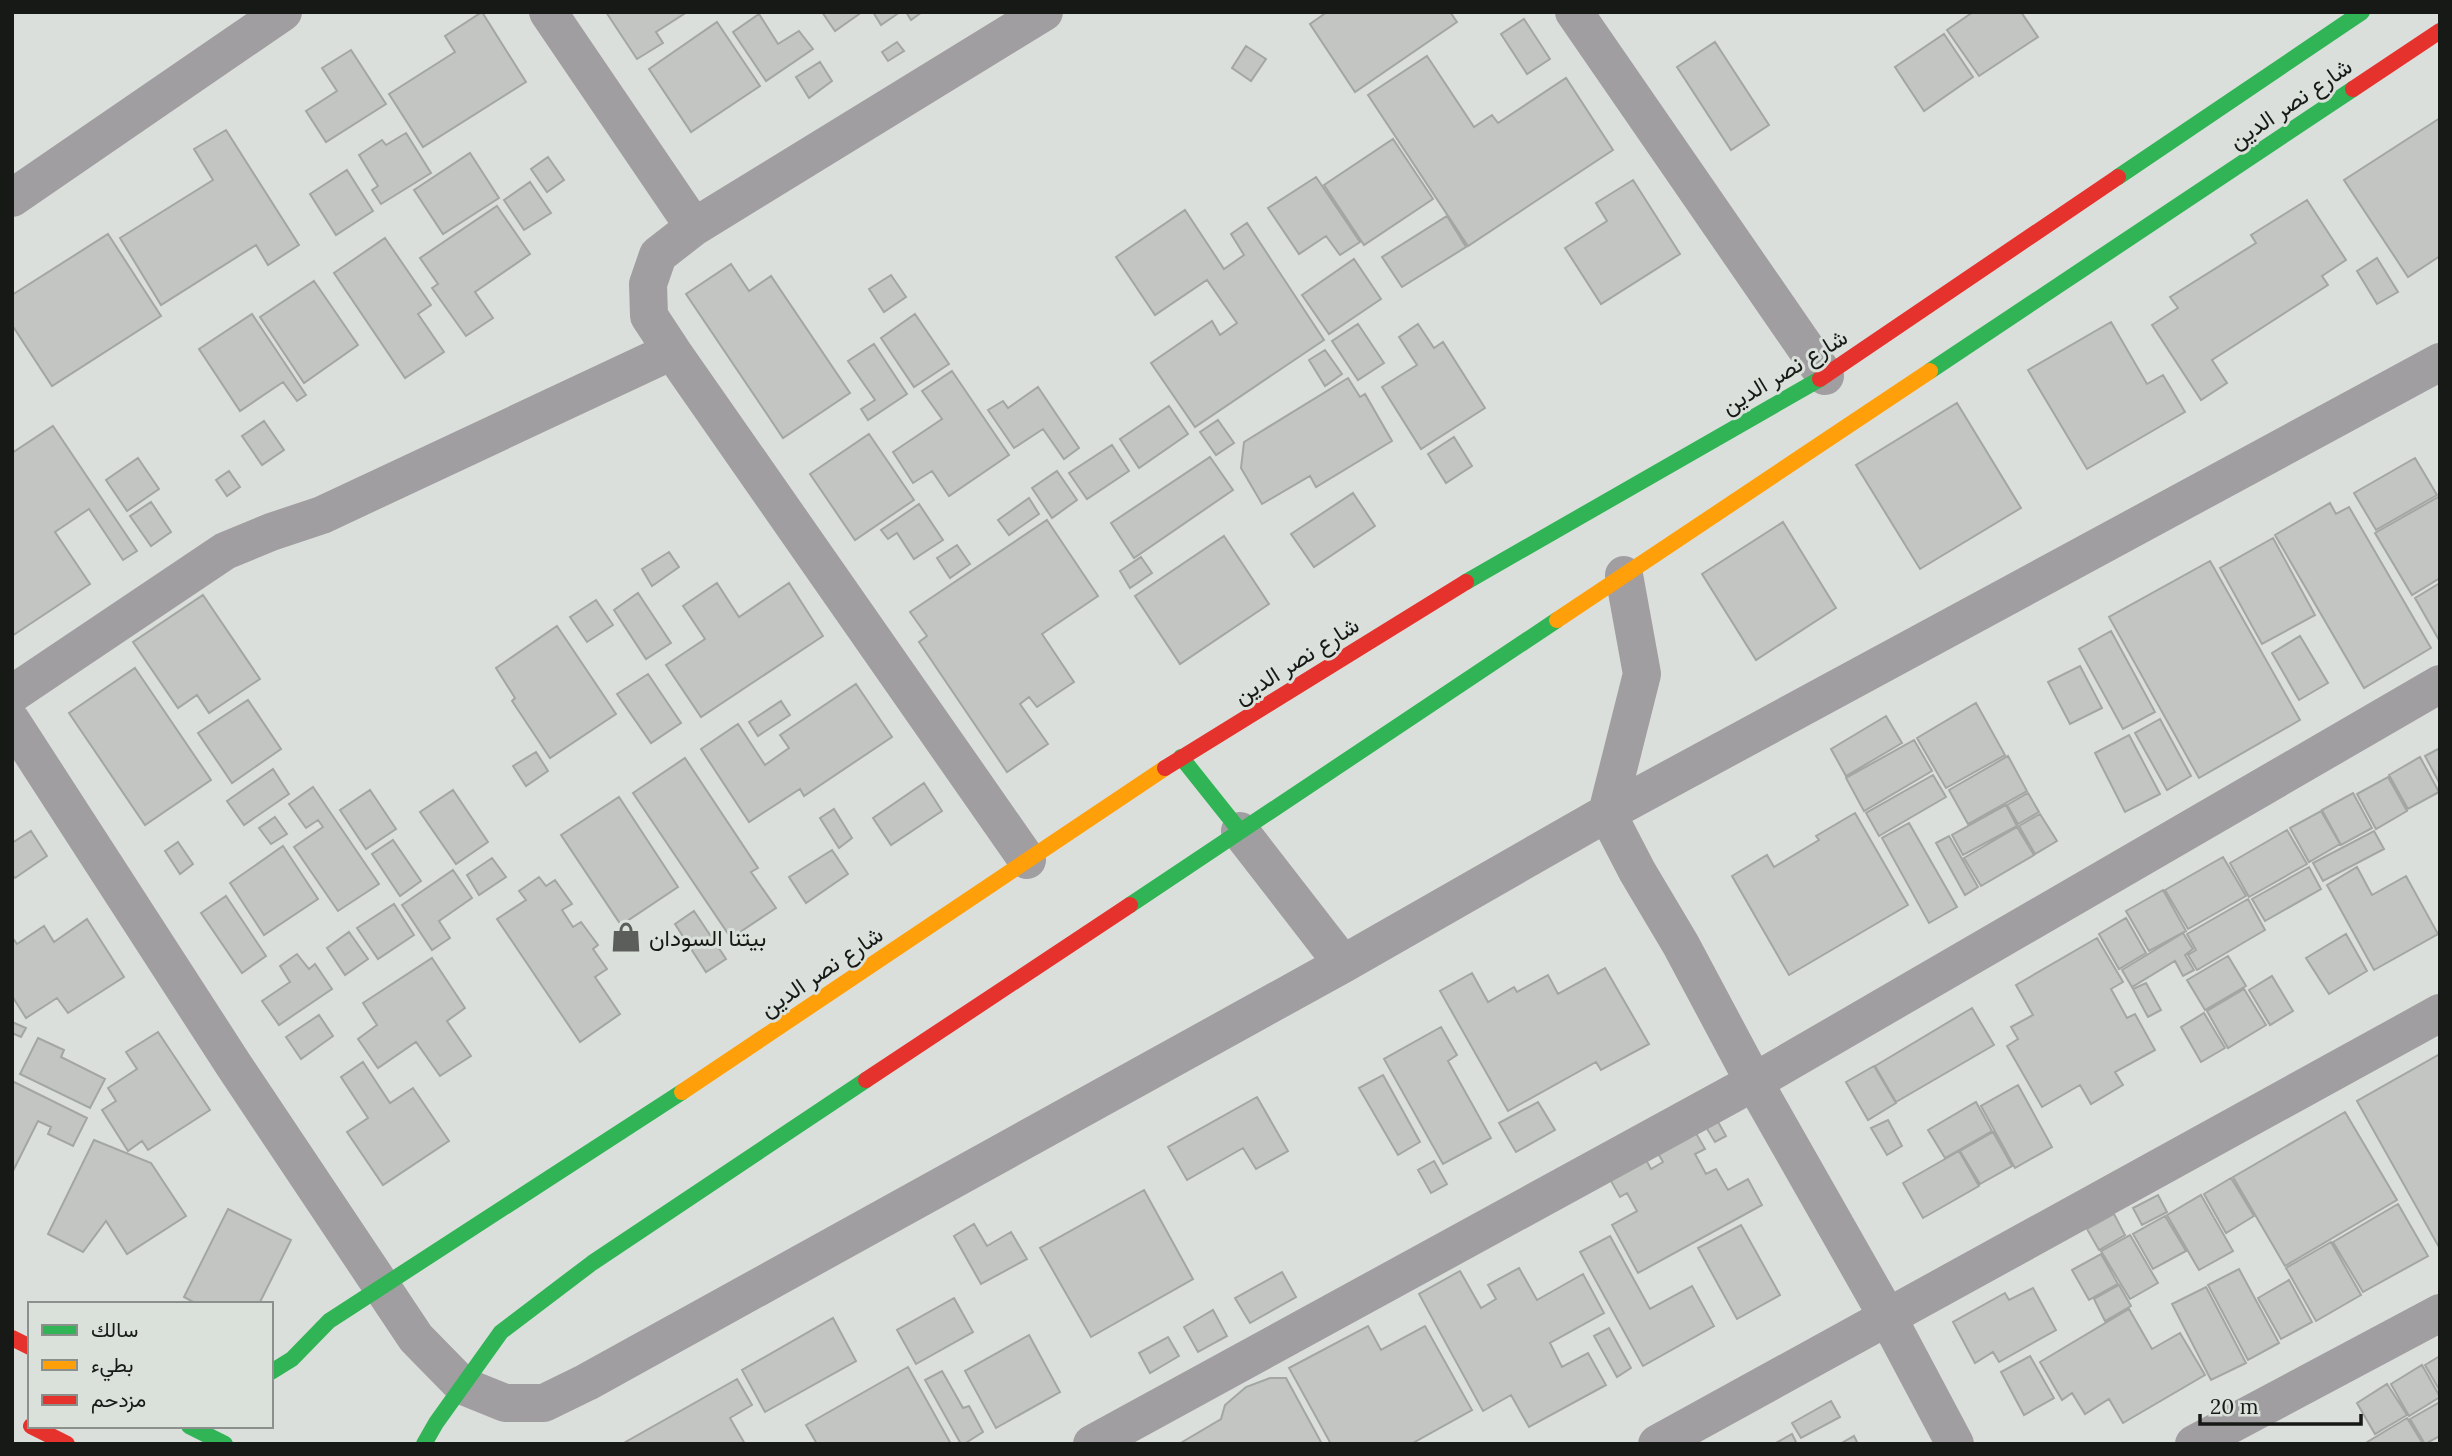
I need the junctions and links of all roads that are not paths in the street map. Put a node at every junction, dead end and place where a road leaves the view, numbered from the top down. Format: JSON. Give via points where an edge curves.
{"nodes":[{"id":1,"x":283,"y":12,"type":"edge"},
{"id":2,"x":548,"y":12,"type":"edge"},
{"id":3,"x":1044,"y":12,"type":"edge"},
{"id":4,"x":1574,"y":12,"type":"edge"},
{"id":5,"x":2362,"y":12,"type":"edge"},
{"id":6,"x":2440,"y":31,"type":"edge"},
{"id":7,"x":12,"y":198,"type":"edge"},
{"id":8,"x":694,"y":227,"type":"junction"},
{"id":9,"x":672,"y":351,"type":"junction"},
{"id":10,"x":2440,"y":362,"type":"edge"},
{"id":11,"x":1825,"y":376,"type":"junction"},
{"id":12,"x":1624,"y":575,"type":"junction"},
{"id":13,"x":2440,"y":684,"type":"edge"},
{"id":14,"x":12,"y":694,"type":"edge"},
{"id":15,"x":12,"y":722,"type":"edge"},
{"id":16,"x":1181,"y":757,"type":"junction"},
{"id":17,"x":1607,"y":813,"type":"junction"},
{"id":18,"x":1240,"y":831,"type":"junction"},
{"id":19,"x":1027,"y":860,"type":"junction"},
{"id":20,"x":1343,"y":964,"type":"junction"},
{"id":21,"x":2440,"y":1013,"type":"edge"},
{"id":22,"x":1754,"y":1082,"type":"junction"},
{"id":23,"x":382,"y":1288,"type":"junction"},
{"id":24,"x":2440,"y":1313,"type":"edge"},
{"id":25,"x":1887,"y":1316,"type":"junction"},
{"id":26,"x":12,"y":1338,"type":"edge"},
{"id":27,"x":28,"y":1346,"type":"edge"},
{"id":28,"x":273,"y":1371,"type":"edge"},
{"id":29,"x":463,"y":1386,"type":"junction"},
{"id":30,"x":12,"y":1417,"type":"edge"},
{"id":31,"x":28,"y":1425,"type":"edge"},
{"id":32,"x":34,"y":1428,"type":"edge"},
{"id":33,"x":193,"y":1428,"type":"edge"},
{"id":34,"x":67,"y":1444,"type":"edge"},
{"id":35,"x":225,"y":1444,"type":"edge"},
{"id":36,"x":424,"y":1444,"type":"edge"},
{"id":37,"x":1092,"y":1444,"type":"edge"},
{"id":38,"x":1657,"y":1444,"type":"edge"},
{"id":39,"x":1955,"y":1444,"type":"edge"},
{"id":40,"x":2194,"y":1444,"type":"edge"}],
"edges":[{"from":1,"to":7,"type":"street"},
{"from":2,"to":8,"type":"street"},
{"from":3,"to":8,"type":"street"},
{"from":4,"to":11,"type":"street"},
{"from":5,"to":11,"type":"street","name":"شارع نصر الدين"},
{"from":6,"to":12,"type":"street","name":"شارع نصر الدين"},
{"from":8,"to":9,"type":"street","via":[[658,255],[648,284],[649,316]]},
{"from":9,"to":14,"type":"street","via":[[322,515],[225,551]]},
{"from":9,"to":19,"type":"street"},
{"from":10,"to":17,"type":"street"},
{"from":11,"to":16,"type":"street","name":"شارع نصر الدين","via":[[1472,578]]},
{"from":12,"to":17,"type":"street","via":[[1642,674]]},
{"from":12,"to":18,"type":"street","name":"شارع نصر الدين"},
{"from":13,"to":22,"type":"street"},
{"from":15,"to":23,"type":"street"},
{"from":16,"to":18,"type":"street"},
{"from":16,"to":19,"type":"street","name":"شارع نصر الدين"},
{"from":17,"to":20,"type":"street"},
{"from":17,"to":22,"type":"street"},
{"from":18,"to":20,"type":"street"},
{"from":18,"to":29,"type":"street","name":"شارع نصر الدين","via":[[592,1263],[501,1332]]},
{"from":19,"to":23,"type":"street","name":"شارع نصر الدين"},
{"from":20,"to":29,"type":"street","via":[[566,1393],[544,1403],[506,1402]]},
{"from":21,"to":25,"type":"street"},
{"from":22,"to":25,"type":"street"},
{"from":22,"to":37,"type":"street"},
{"from":23,"to":28,"type":"street","name":"شارع نصر الدين","via":[[329,1321],[292,1359]]},
{"from":23,"to":29,"type":"street","via":[[416,1338]]},
{"from":24,"to":40,"type":"street"},
{"from":25,"to":38,"type":"street"},
{"from":25,"to":39,"type":"street"},
{"from":26,"to":27,"type":"street"},
{"from":29,"to":36,"type":"street","name":"شارع نصر الدين"},
{"from":30,"to":31,"type":"street"},
{"from":32,"to":34,"type":"street"},
{"from":33,"to":35,"type":"street"}]}
